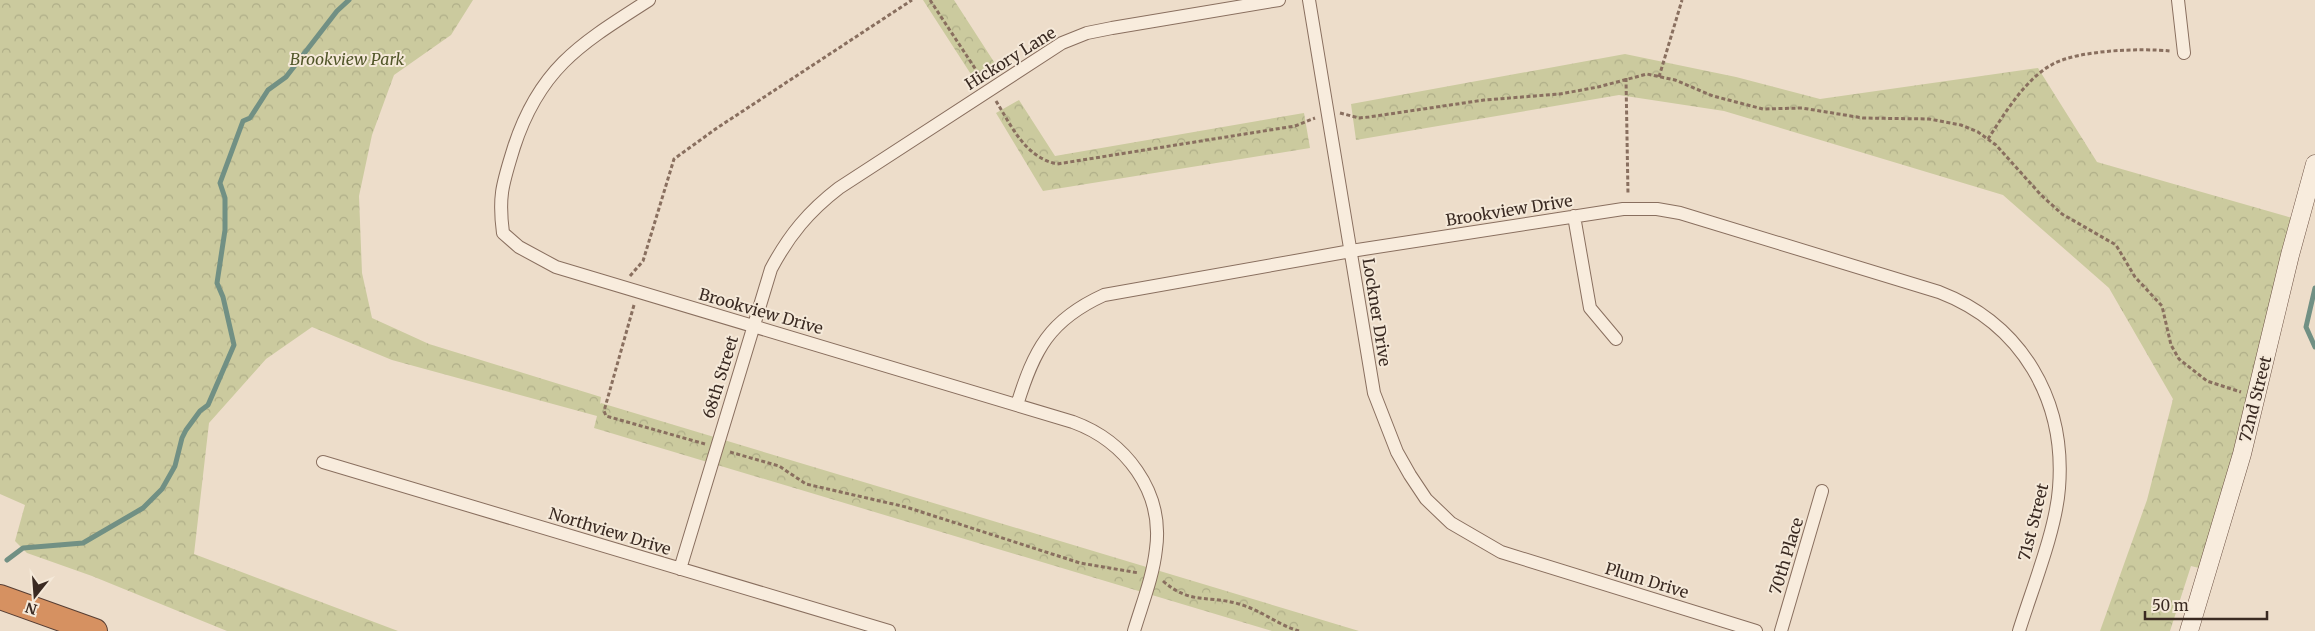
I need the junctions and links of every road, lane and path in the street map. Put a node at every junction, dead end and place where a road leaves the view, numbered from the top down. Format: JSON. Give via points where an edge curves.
{"nodes":[{"id":1,"x":649,"y":0,"type":"edge"},
{"id":2,"x":912,"y":0,"type":"edge"},
{"id":3,"x":930,"y":0,"type":"edge"},
{"id":4,"x":1279,"y":0,"type":"edge"},
{"id":5,"x":1309,"y":0,"type":"edge"},
{"id":6,"x":1682,"y":0,"type":"edge"},
{"id":7,"x":2178,"y":0,"type":"edge"},
{"id":8,"x":2184,"y":53,"type":"joint"},
{"id":9,"x":1659,"y":76,"type":"junction"},
{"id":10,"x":1626,"y":78,"type":"junction"},
{"id":11,"x":988,"y":90,"type":"junction"},
{"id":12,"x":1328,"y":113,"type":"junction"},
{"id":13,"x":1988,"y":139,"type":"junction"},
{"id":14,"x":2315,"y":164,"type":"edge"},
{"id":15,"x":840,"y":188,"type":"joint"},
{"id":16,"x":1628,"y":209,"type":"junction"},
{"id":17,"x":1574,"y":216,"type":"junction"},
{"id":18,"x":1351,"y":251,"type":"junction"},
{"id":19,"x":631,"y":290,"type":"junction"},
{"id":20,"x":753,"y":326,"type":"junction"},
{"id":21,"x":1616,"y":339,"type":"dead end"},
{"id":22,"x":2030,"y":364,"type":"joint"},
{"id":23,"x":2241,"y":392,"type":"dead end"},
{"id":24,"x":1017,"y":405,"type":"junction"},
{"id":25,"x":716,"y":447,"type":"junction"},
{"id":26,"x":323,"y":462,"type":"dead end"},
{"id":27,"x":1822,"y":491,"type":"dead end"},
{"id":28,"x":1528,"y":561,"type":"joint"},
{"id":29,"x":680,"y":569,"type":"junction"},
{"id":30,"x":1150,"y":576,"type":"junction"},
{"id":31,"x":0,"y":597,"type":"edge"},
{"id":32,"x":95,"y":631,"type":"edge"},
{"id":33,"x":889,"y":631,"type":"edge"},
{"id":34,"x":1134,"y":631,"type":"edge"},
{"id":35,"x":1299,"y":631,"type":"edge"},
{"id":36,"x":1756,"y":631,"type":"edge"},
{"id":37,"x":1780,"y":631,"type":"edge"},
{"id":38,"x":2019,"y":631,"type":"edge"},
{"id":39,"x":2189,"y":631,"type":"edge"}],
"edges":[{"from":1,"to":19,"type":"street","name":"Brookview Drive","via":[[571,53],[552,73],[524,120],[499,203],[503,233],[519,247],[556,267]]},
{"from":2,"to":19,"type":"path","via":[[674,158],[642,260],[627,281]]},
{"from":3,"to":11,"type":"path"},
{"from":4,"to":11,"type":"street","name":"Hickory Lane","via":[[1087,34],[1062,43]]},
{"from":5,"to":12,"type":"street","name":"Lockner Drive"},
{"from":6,"to":9,"type":"path"},
{"from":7,"to":8,"type":"street"},
{"from":8,"to":13,"type":"path","via":[[2144,48],[2054,63],[2037,75]]},
{"from":9,"to":10,"type":"path","via":[[1647,74]]},
{"from":9,"to":13,"type":"path","via":[[1713,96],[1763,109],[1802,108],[1863,118],[1946,120]]},
{"from":10,"to":12,"type":"path","via":[[1560,94],[1484,100],[1379,116],[1359,118]]},
{"from":10,"to":16,"type":"path"},
{"from":11,"to":12,"type":"path","via":[[1025,146],[1038,158],[1057,164],[1295,126]]},
{"from":11,"to":15,"type":"street","name":"Hickory Lane"},
{"from":12,"to":18,"type":"street","name":"Lockner Drive"},
{"from":13,"to":23,"type":"path","via":[[2062,214],[2116,245],[2135,277],[2162,306],[2171,345],[2178,359],[2208,381]]},
{"from":14,"to":39,"type":"street","name":"72nd Street","via":[[2242,454]]},
{"from":15,"to":20,"type":"street","name":"68th Street","via":[[805,217],[783,246],[771,269]]},
{"from":16,"to":17,"type":"street","name":"Brookview Drive"},
{"from":16,"to":22,"type":"street","name":"Brookview Drive","via":[[1680,213],[1958,299],[1987,316],[2011,338]]},
{"from":17,"to":18,"type":"street","name":"Brookview Drive"},
{"from":17,"to":21,"type":"street","via":[[1590,308]]},
{"from":18,"to":24,"type":"street","name":"Brookview Drive","via":[[1123,291],[1084,304],[1051,330],[1038,349]]},
{"from":18,"to":28,"type":"street","name":"Lockner Drive","via":[[1374,393],[1397,452],[1410,475],[1426,499],[1451,523],[1500,552]]},
{"from":19,"to":20,"type":"street","name":"Brookview Drive"},
{"from":19,"to":25,"type":"path","via":[[633,309],[604,411],[606,416]]},
{"from":20,"to":24,"type":"street","name":"Brookview Drive"},
{"from":20,"to":25,"type":"street","name":"68th Street"},
{"from":22,"to":38,"type":"street","name":"71st Street","via":[[2052,410],[2060,449],[2059,489],[2051,528]]},
{"from":24,"to":30,"type":"street","name":"Brookview Drive","via":[[1102,435],[1134,464],[1146,484],[1157,526],[1157,548]]},
{"from":25,"to":29,"type":"street","name":"68th Street"},
{"from":25,"to":30,"type":"path","via":[[779,466],[806,484],[906,507],[1080,563]]},
{"from":26,"to":29,"type":"street","name":"Northview Drive"},
{"from":27,"to":37,"type":"street","name":"70th Place"},
{"from":28,"to":36,"type":"street","name":"Plum Drive"},
{"from":29,"to":33,"type":"street","name":"Northview Drive"},
{"from":30,"to":34,"type":"street","name":"Brookview Drive"},
{"from":30,"to":35,"type":"path","via":[[1162,580],[1182,595],[1238,604]]},
{"from":31,"to":32,"type":"highway"}]}
